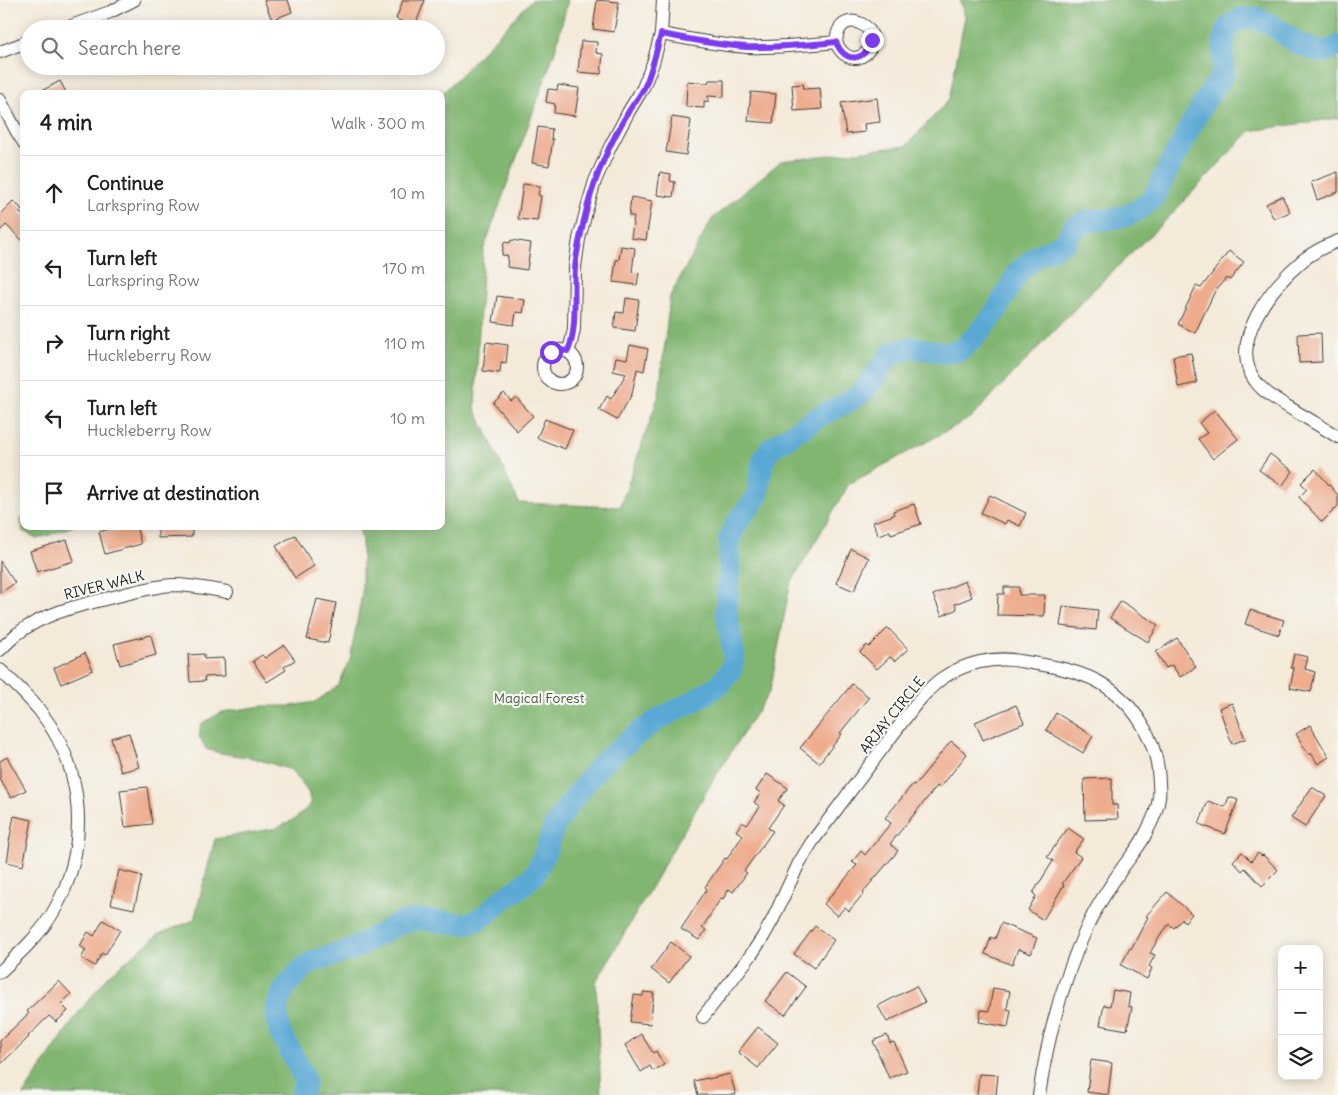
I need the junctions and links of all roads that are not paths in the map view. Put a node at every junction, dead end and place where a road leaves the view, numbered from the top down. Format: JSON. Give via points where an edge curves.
{"nodes":[{"id":1,"x":134,"y":0,"type":"edge"},
{"id":2,"x":663,"y":0,"type":"edge"},
{"id":3,"x":88,"y":20,"type":"edge"},
{"id":4,"x":661,"y":34,"type":"junction"},
{"id":5,"x":836,"y":42,"type":"dead end"},
{"id":6,"x":20,"y":44,"type":"edge"},
{"id":7,"x":0,"y":52,"type":"edge"},
{"id":8,"x":0,"y":100,"type":"edge"},
{"id":9,"x":20,"y":137,"type":"edge"},
{"id":10,"x":1338,"y":240,"type":"edge"},
{"id":11,"x":568,"y":351,"type":"dead end"},
{"id":12,"x":1338,"y":437,"type":"edge"},
{"id":13,"x":227,"y":592,"type":"dead end"},
{"id":14,"x":0,"y":650,"type":"edge"},
{"id":15,"x":0,"y":670,"type":"edge"},
{"id":16,"x":0,"y":972,"type":"edge"},
{"id":17,"x":703,"y":1017,"type":"dead end"},
{"id":18,"x":1040,"y":1095,"type":"edge"}],
"edges":[{"from":1,"to":3,"type":"street"},
{"from":2,"to":4,"type":"street"},
{"from":4,"to":5,"type":"street","via":[[745,46]]},
{"from":4,"to":11,"type":"street","via":[[643,88],[595,181],[579,239],[574,329]]},
{"from":6,"to":7,"type":"street"},
{"from":8,"to":9,"type":"street"},
{"from":10,"to":12,"type":"street","via":[[1320,248],[1285,277],[1266,300],[1254,322],[1247,337],[1246,351],[1248,367],[1265,392]]},
{"from":13,"to":14,"type":"street","name":"RIVER WALK","via":[[173,585],[142,590],[46,617],[16,635]]},
{"from":15,"to":16,"type":"street","via":[[41,712],[54,733],[66,755],[79,811],[73,862],[55,910],[39,932]]},
{"from":17,"to":18,"type":"street","name":"ARJAY CIRCLE","via":[[751,955],[812,842],[928,691],[956,671],[988,660],[1006,658],[1072,671],[1097,681],[1121,697],[1137,716],[1154,748],[1159,798],[1146,834],[1105,894],[1072,960],[1058,1001]]}]}
